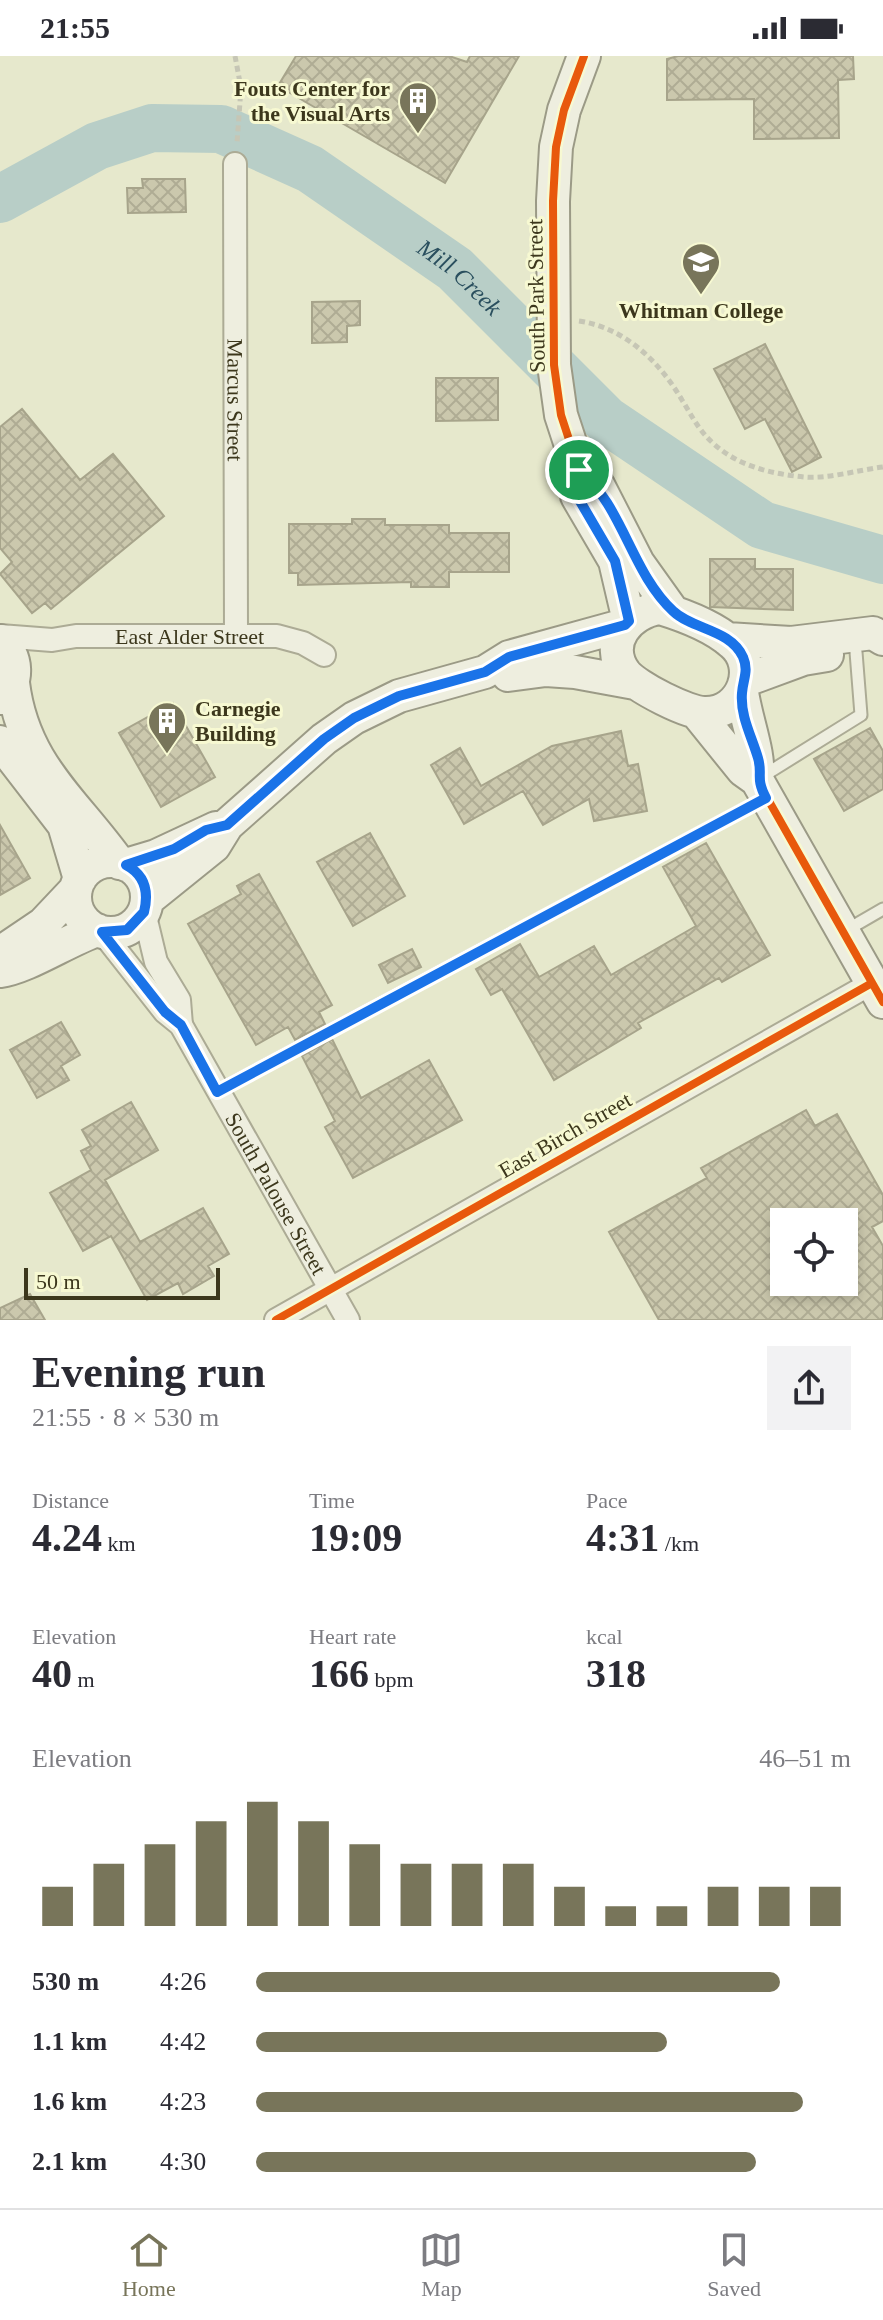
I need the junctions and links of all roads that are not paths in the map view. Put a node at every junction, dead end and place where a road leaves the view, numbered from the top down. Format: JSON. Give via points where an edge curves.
{"nodes":[{"id":1,"x":584,"y":56,"type":"edge"},
{"id":2,"x":235,"y":164,"type":"road end"},
{"id":3,"x":579,"y":470,"type":"junction"},
{"id":4,"x":673,"y":612,"type":"junction"},
{"id":5,"x":627,"y":623,"type":"junction"},
{"id":6,"x":236,"y":636,"type":"junction"},
{"id":7,"x":0,"y":639,"type":"edge"},
{"id":8,"x":727,"y":639,"type":"junction"},
{"id":9,"x":52,"y":640,"type":"junction"},
{"id":10,"x":874,"y":646,"type":"edge"},
{"id":11,"x":324,"y":655,"type":"dead end"},
{"id":12,"x":485,"y":672,"type":"junction"},
{"id":13,"x":635,"y":683,"type":"junction"},
{"id":14,"x":9,"y":684,"type":"edge"},
{"id":15,"x":744,"y":686,"type":"junction"},
{"id":16,"x":697,"y":713,"type":"junction"},
{"id":17,"x":0,"y":742,"type":"edge"},
{"id":18,"x":762,"y":789,"type":"junction"},
{"id":19,"x":227,"y":825,"type":"junction"},
{"id":20,"x":122,"y":864,"type":"junction"},
{"id":21,"x":78,"y":884,"type":"junction"},
{"id":22,"x":146,"y":906,"type":"junction"},
{"id":23,"x":883,"y":909,"type":"edge"},
{"id":24,"x":100,"y":931,"type":"junction"},
{"id":25,"x":843,"y":932,"type":"junction"},
{"id":26,"x":0,"y":953,"type":"edge"},
{"id":27,"x":0,"y":971,"type":"edge"},
{"id":28,"x":877,"y":992,"type":"edge"},
{"id":29,"x":181,"y":1025,"type":"junction"},
{"id":30,"x":217,"y":1092,"type":"junction"},
{"id":31,"x":330,"y":1289,"type":"junction"},
{"id":32,"x":276,"y":1320,"type":"edge"},
{"id":33,"x":348,"y":1320,"type":"edge"}],
"edges":[{"from":1,"to":3,"type":"main road","name":"South Park Street","via":[[556,147],[553,264],[554,365],[561,415]]},
{"from":2,"to":6,"type":"street","name":"Marcus Street"},
{"from":3,"to":4,"type":"main road","name":"South Park Street","via":[[598,485],[638,563]]},
{"from":3,"to":5,"type":"main road","name":"South Park Street","via":[[577,496],[615,561]]},
{"from":4,"to":5,"type":"main road","via":[[647,610]]},
{"from":4,"to":8,"type":"main road"},
{"from":5,"to":12,"type":"main road","via":[[509,657]]},
{"from":5,"to":13,"type":"main road","via":[[619,636],[619,663]]},
{"from":6,"to":9,"type":"street","name":"East Alder Street"},
{"from":6,"to":11,"type":"street","name":"East Alder Street","via":[[277,636]]},
{"from":7,"to":9,"type":"street","name":"East Alder Street"},
{"from":7,"to":14,"type":"main road","via":[[12,656]]},
{"from":8,"to":10,"type":"main road","via":[[791,643],[873,633]]},
{"from":8,"to":15,"type":"main road","via":[[742,654]]},
{"from":9,"to":14,"type":"street"},
{"from":10,"to":15,"type":"main road","via":[[803,659]]},
{"from":10,"to":18,"type":"lane","via":[[861,715]]},
{"from":12,"to":13,"type":"main road","via":[[575,672]]},
{"from":12,"to":19,"type":"main road","via":[[399,696],[354,718]]},
{"from":13,"to":16,"type":"main road"},
{"from":14,"to":20,"type":"main road","via":[[35,758]]},
{"from":15,"to":16,"type":"main road","via":[[723,710]]},
{"from":15,"to":18,"type":"main road","via":[[746,727],[759,761]]},
{"from":16,"to":18,"type":"main road"},
{"from":17,"to":21,"type":"main road","via":[[64,825]]},
{"from":18,"to":25,"type":"main road"},
{"from":18,"to":30,"type":"lane"},
{"from":19,"to":20,"type":"main road","via":[[206,830],[174,849]]},
{"from":19,"to":22,"type":"main road","via":[[214,846]]},
{"from":20,"to":21,"type":"main road","via":[[97,864]]},
{"from":20,"to":22,"type":"main road","via":[[140,876]]},
{"from":21,"to":24,"type":"main road","via":[[77,911]]},
{"from":21,"to":26,"type":"main road","via":[[43,924]]},
{"from":22,"to":24,"type":"main road","via":[[127,930]]},
{"from":22,"to":29,"type":"street","name":"South Palouse Street","via":[[156,962],[179,1000]]},
{"from":23,"to":25,"type":"lane"},
{"from":24,"to":27,"type":"main road"},
{"from":24,"to":29,"type":"street","name":"South Palouse Street"},
{"from":25,"to":28,"type":"main road"},
{"from":28,"to":31,"type":"street","name":"East Birch Street"},
{"from":29,"to":30,"type":"street","name":"South Palouse Street"},
{"from":30,"to":31,"type":"street","name":"South Palouse Street"},
{"from":31,"to":32,"type":"street","name":"East Birch Street"},
{"from":31,"to":33,"type":"street","name":"South Palouse Street"}]}
